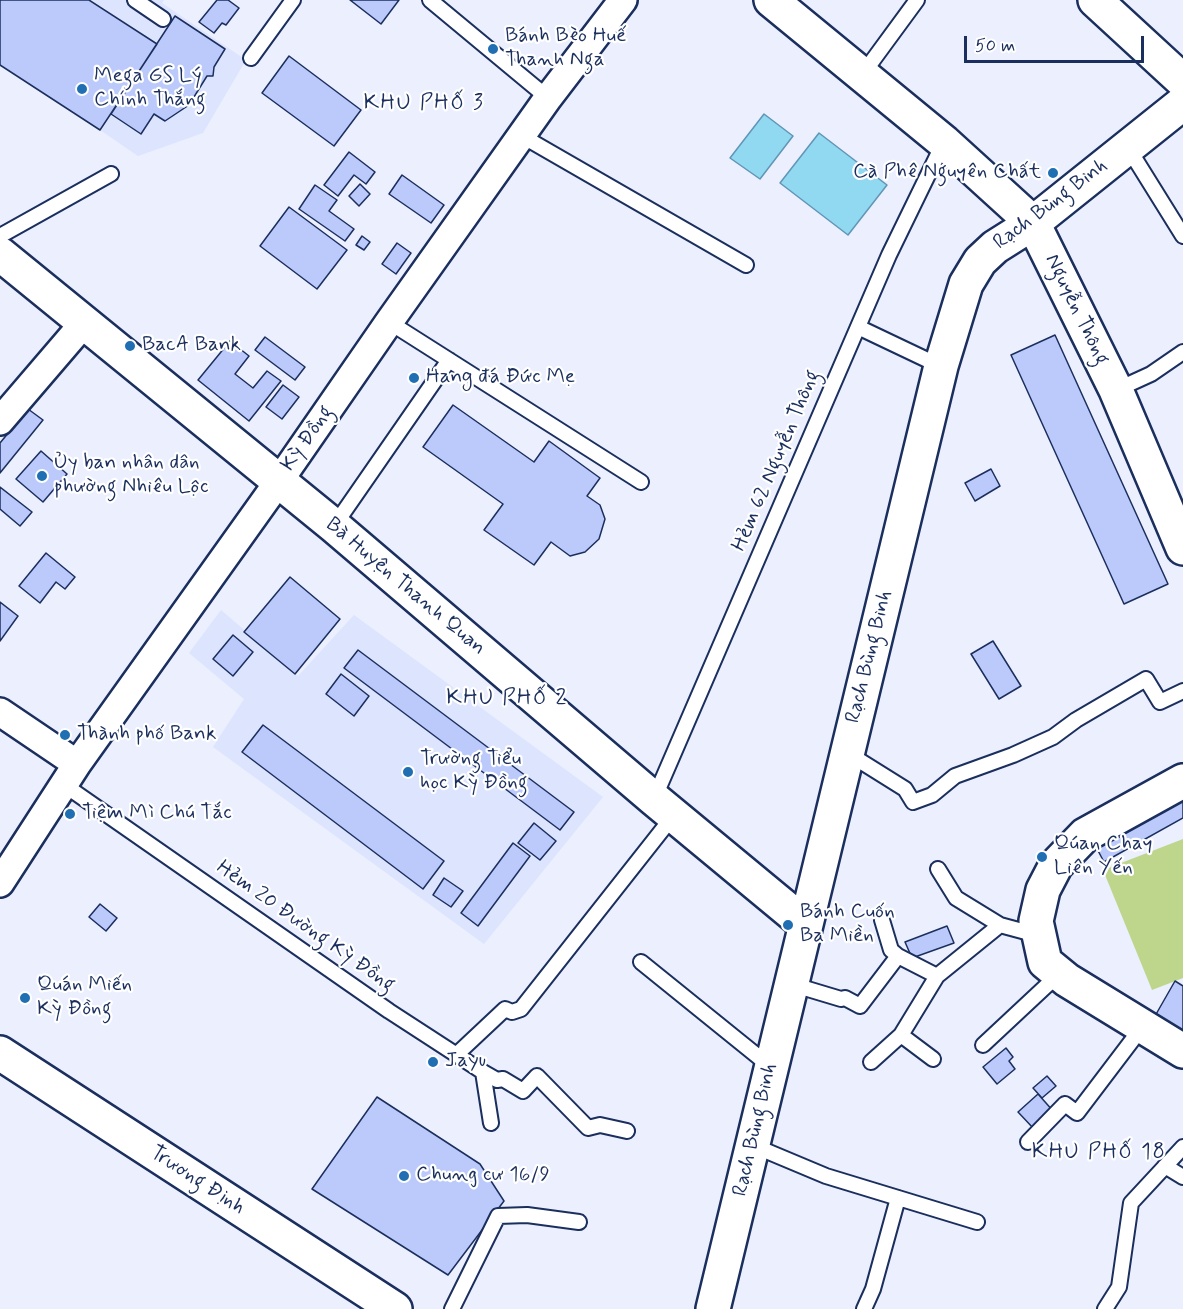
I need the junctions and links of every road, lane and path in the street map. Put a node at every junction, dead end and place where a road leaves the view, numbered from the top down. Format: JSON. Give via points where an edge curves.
{"nodes":[{"id":1,"x":135,"y":0,"type":"edge"},
{"id":2,"x":293,"y":0,"type":"edge"},
{"id":3,"x":430,"y":0,"type":"edge"},
{"id":4,"x":622,"y":0,"type":"edge"},
{"id":5,"x":771,"y":0,"type":"edge"},
{"id":6,"x":916,"y":0,"type":"edge"},
{"id":7,"x":1095,"y":0,"type":"edge"},
{"id":8,"x":163,"y":19,"type":"dead end"},
{"id":9,"x":251,"y":58,"type":"dead end"},
{"id":10,"x":862,"y":75,"type":"junction"},
{"id":11,"x":1183,"y":81,"type":"edge"},
{"id":12,"x":548,"y":98,"type":"junction"},
{"id":13,"x":1183,"y":103,"type":"edge"},
{"id":14,"x":522,"y":135,"type":"junction"},
{"id":15,"x":944,"y":142,"type":"junction"},
{"id":16,"x":1127,"y":146,"type":"junction"},
{"id":17,"x":111,"y":174,"type":"dead end"},
{"id":18,"x":1033,"y":223,"type":"junction"},
{"id":19,"x":0,"y":236,"type":"edge"},
{"id":20,"x":1183,"y":236,"type":"edge"},
{"id":21,"x":0,"y":254,"type":"edge"},
{"id":22,"x":746,"y":265,"type":"dead end"},
{"id":23,"x":389,"y":322,"type":"junction"},
{"id":24,"x":84,"y":323,"type":"junction"},
{"id":25,"x":858,"y":327,"type":"junction"},
{"id":26,"x":1183,"y":352,"type":"edge"},
{"id":27,"x":449,"y":360,"type":"junction"},
{"id":28,"x":941,"y":366,"type":"junction"},
{"id":29,"x":1116,"y":390,"type":"junction"},
{"id":30,"x":0,"y":421,"type":"edge"},
{"id":31,"x":279,"y":481,"type":"junction"},
{"id":32,"x":641,"y":482,"type":"dead end"},
{"id":33,"x":334,"y":526,"type":"junction"},
{"id":34,"x":1183,"y":548,"type":"edge"},
{"id":35,"x":1183,"y":691,"type":"edge"},
{"id":36,"x":0,"y":712,"type":"edge"},
{"id":37,"x":847,"y":753,"type":"junction"},
{"id":38,"x":70,"y":774,"type":"junction"},
{"id":39,"x":1183,"y":782,"type":"edge"},
{"id":40,"x":664,"y":807,"type":"junction"},
{"id":41,"x":938,"y":869,"type":"dead end"},
{"id":42,"x":0,"y":884,"type":"edge"},
{"id":43,"x":882,"y":920,"type":"dead end"},
{"id":44,"x":805,"y":924,"type":"junction"},
{"id":45,"x":1000,"y":925,"type":"junction"},
{"id":46,"x":1039,"y":935,"type":"junction"},
{"id":47,"x":898,"y":956,"type":"junction"},
{"id":48,"x":641,"y":962,"type":"dead end"},
{"id":49,"x":1059,"y":974,"type":"junction"},
{"id":50,"x":937,"y":976,"type":"junction"},
{"id":51,"x":791,"y":984,"type":"junction"},
{"id":52,"x":1143,"y":1026,"type":"junction"},
{"id":53,"x":902,"y":1035,"type":"junction"},
{"id":54,"x":983,"y":1045,"type":"dead end"},
{"id":55,"x":1183,"y":1051,"type":"edge"},
{"id":56,"x":0,"y":1053,"type":"edge"},
{"id":57,"x":456,"y":1055,"type":"junction"},
{"id":58,"x":933,"y":1059,"type":"dead end"},
{"id":59,"x":871,"y":1062,"type":"dead end"},
{"id":60,"x":771,"y":1067,"type":"junction"},
{"id":61,"x":483,"y":1072,"type":"junction"},
{"id":62,"x":491,"y":1123,"type":"dead end"},
{"id":63,"x":627,"y":1131,"type":"dead end"},
{"id":64,"x":1028,"y":1142,"type":"dead end"},
{"id":65,"x":752,"y":1145,"type":"junction"},
{"id":66,"x":1183,"y":1147,"type":"edge"},
{"id":67,"x":1165,"y":1166,"type":"junction"},
{"id":68,"x":1183,"y":1177,"type":"edge"},
{"id":69,"x":898,"y":1198,"type":"junction"},
{"id":70,"x":579,"y":1222,"type":"dead end"},
{"id":71,"x":977,"y":1222,"type":"dead end"},
{"id":72,"x":394,"y":1309,"type":"edge"},
{"id":73,"x":452,"y":1309,"type":"edge"},
{"id":74,"x":713,"y":1309,"type":"edge"},
{"id":75,"x":864,"y":1309,"type":"edge"},
{"id":76,"x":1105,"y":1309,"type":"edge"}],
"edges":[{"from":1,"to":8,"type":"lane"},
{"from":2,"to":9,"type":"lane"},
{"from":3,"to":12,"type":"lane"},
{"from":4,"to":12,"type":"street","name":"Kỳ Ðồng"},
{"from":5,"to":10,"type":"street","name":"Nguyễn Thông"},
{"from":6,"to":10,"type":"lane"},
{"from":7,"to":11,"type":"street"},
{"from":10,"to":15,"type":"street","name":"Nguyễn Thông"},
{"from":12,"to":14,"type":"street","name":"Kỳ Ðồng"},
{"from":13,"to":16,"type":"street","name":"Rạch Bùng Binh"},
{"from":14,"to":22,"type":"lane"},
{"from":14,"to":23,"type":"street","name":"Kỳ Ðồng"},
{"from":15,"to":18,"type":"street","name":"Nguyễn Thông"},
{"from":15,"to":25,"type":"lane","name":"Hẻm 62 Nguyễn Thông","via":[[888,255]]},
{"from":16,"to":18,"type":"street","name":"Rạch Bùng Binh"},
{"from":16,"to":20,"type":"lane"},
{"from":17,"to":19,"type":"lane"},
{"from":18,"to":28,"type":"street","name":"Rạch Bùng Binh","via":[[980,261],[966,284]]},
{"from":18,"to":29,"type":"street","name":"Nguyễn Thông"},
{"from":21,"to":24,"type":"street","name":"Bà Huyện Thanh Quan"},
{"from":23,"to":27,"type":"lane"},
{"from":23,"to":31,"type":"street","name":"Kỳ Ðồng"},
{"from":24,"to":30,"type":"street"},
{"from":24,"to":31,"type":"street","name":"Bà Huyện Thanh Quan"},
{"from":25,"to":28,"type":"lane"},
{"from":25,"to":40,"type":"lane","name":"Hẻm 62 Nguyễn Thông"},
{"from":26,"to":29,"type":"lane","via":[[1151,374]]},
{"from":27,"to":32,"type":"lane"},
{"from":27,"to":33,"type":"lane"},
{"from":28,"to":37,"type":"street","name":"Rạch Bùng Binh"},
{"from":29,"to":34,"type":"street","name":"Nguyễn Thông"},
{"from":31,"to":33,"type":"street","name":"Bà Huyện Thanh Quan"},
{"from":31,"to":38,"type":"street","name":"Kỳ Ðồng"},
{"from":33,"to":40,"type":"street","name":"Bà Huyện Thanh Quan"},
{"from":35,"to":37,"type":"lane","via":[[1160,702],[1146,679],[1053,737],[955,776],[932,795],[913,802],[905,789]]},
{"from":36,"to":38,"type":"street"},
{"from":37,"to":44,"type":"street","name":"Rạch Bùng Binh"},
{"from":38,"to":42,"type":"street","name":"Kỳ Ðồng"},
{"from":38,"to":57,"type":"lane","name":"Hẻm 20 Đường Kỳ Ðồng","via":[[389,1011]]},
{"from":39,"to":46,"type":"street","via":[[1085,835],[1056,865],[1043,890],[1036,921]]},
{"from":40,"to":44,"type":"street","name":"Bà Huyện Thanh Quan"},
{"from":40,"to":57,"type":"lane","name":"Hẻm 62 Nguyễn Thông","via":[[521,1009],[504,1009]]},
{"from":41,"to":45,"type":"lane","via":[[956,898]]},
{"from":43,"to":47,"type":"lane","via":[[891,950]]},
{"from":44,"to":51,"type":"street","name":"Rạch Bùng Binh"},
{"from":45,"to":46,"type":"lane"},
{"from":45,"to":50,"type":"lane"},
{"from":46,"to":49,"type":"street","via":[[1045,962]]},
{"from":47,"to":50,"type":"lane"},
{"from":47,"to":51,"type":"lane","via":[[860,1006],[845,998]]},
{"from":48,"to":60,"type":"lane"},
{"from":49,"to":52,"type":"street"},
{"from":49,"to":54,"type":"lane"},
{"from":50,"to":53,"type":"lane"},
{"from":51,"to":60,"type":"street","name":"Rạch Bùng Binh"},
{"from":52,"to":55,"type":"street"},
{"from":52,"to":64,"type":"lane","via":[[1077,1113],[1065,1104]]},
{"from":53,"to":58,"type":"lane"},
{"from":53,"to":59,"type":"lane"},
{"from":56,"to":72,"type":"street","name":"Trương Định"},
{"from":57,"to":61,"type":"lane","name":"Hẻm 20 Đường Kỳ Ðồng"},
{"from":60,"to":65,"type":"street","name":"Rạch Bùng Binh"},
{"from":61,"to":62,"type":"lane"},
{"from":61,"to":63,"type":"lane","name":"Hẻm 20 Đường Kỳ Ðồng","via":[[523,1091],[537,1076],[588,1128],[600,1125]]},
{"from":65,"to":69,"type":"lane","via":[[826,1176]]},
{"from":65,"to":74,"type":"street","name":"Rạch Bùng Binh"},
{"from":66,"to":67,"type":"lane"},
{"from":67,"to":68,"type":"lane"},
{"from":67,"to":76,"type":"lane","via":[[1131,1203],[1119,1287]]},
{"from":69,"to":71,"type":"lane"},
{"from":69,"to":75,"type":"lane"},
{"from":70,"to":73,"type":"lane","via":[[527,1215],[498,1216]]}]}
